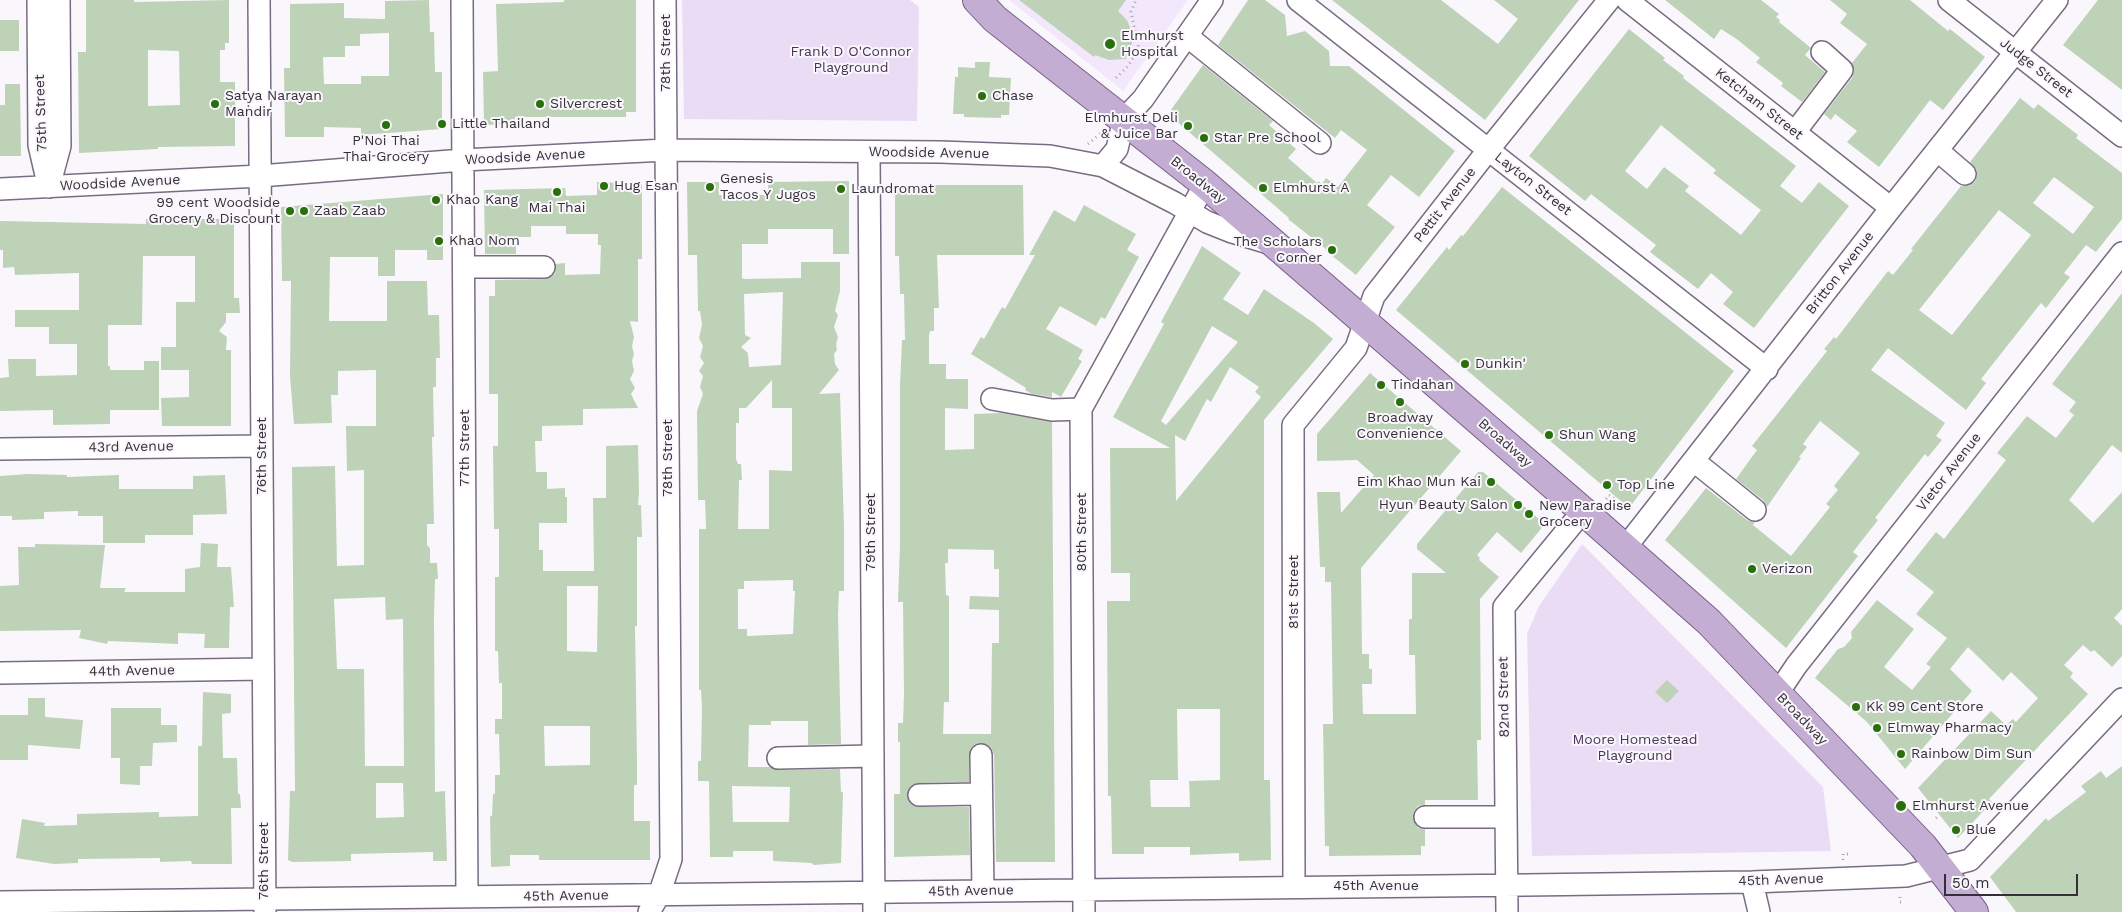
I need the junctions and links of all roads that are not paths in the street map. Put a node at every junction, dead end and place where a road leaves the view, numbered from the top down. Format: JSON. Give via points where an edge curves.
{"nodes":[{"id":1,"x":38,"y":0,"type":"edge"},
{"id":2,"x":59,"y":0,"type":"edge"},
{"id":3,"x":259,"y":0,"type":"edge"},
{"id":4,"x":462,"y":0,"type":"edge"},
{"id":5,"x":666,"y":0,"type":"edge"},
{"id":6,"x":956,"y":0,"type":"edge"},
{"id":7,"x":1212,"y":0,"type":"edge"},
{"id":8,"x":1298,"y":0,"type":"edge"},
{"id":9,"x":1609,"y":0,"type":"edge"},
{"id":10,"x":1626,"y":0,"type":"edge"},
{"id":11,"x":1949,"y":0,"type":"edge"},
{"id":12,"x":2057,"y":0,"type":"edge"},
{"id":13,"x":986,"y":10,"type":"edge"},
{"id":14,"x":1187,"y":36,"type":"junction"},
{"id":15,"x":1822,"y":52,"type":"dead end"},
{"id":16,"x":2016,"y":52,"type":"junction"},
{"id":17,"x":1124,"y":119,"type":"junction"},
{"id":18,"x":1795,"y":132,"type":"junction"},
{"id":19,"x":2122,"y":136,"type":"edge"},
{"id":20,"x":1320,"y":143,"type":"dead end"},
{"id":21,"x":1489,"y":149,"type":"junction"},
{"id":22,"x":666,"y":150,"type":"junction"},
{"id":23,"x":1937,"y":150,"type":"junction"},
{"id":24,"x":869,"y":152,"type":"junction"},
{"id":25,"x":463,"y":160,"type":"junction"},
{"id":26,"x":1104,"y":166,"type":"junction"},
{"id":27,"x":1965,"y":174,"type":"dead end"},
{"id":28,"x":260,"y":176,"type":"junction"},
{"id":29,"x":1205,"y":184,"type":"junction"},
{"id":30,"x":49,"y":187,"type":"junction"},
{"id":31,"x":0,"y":189,"type":"edge"},
{"id":32,"x":1891,"y":208,"type":"junction"},
{"id":33,"x":1189,"y":211,"type":"junction"},
{"id":34,"x":1275,"y":245,"type":"junction"},
{"id":35,"x":2122,"y":252,"type":"edge"},
{"id":36,"x":544,"y":267,"type":"dead end"},
{"id":37,"x":464,"y":268,"type":"junction"},
{"id":38,"x":1365,"y":322,"type":"junction"},
{"id":39,"x":1767,"y":368,"type":"junction"},
{"id":40,"x":992,"y":399,"type":"dead end"},
{"id":41,"x":1081,"y":409,"type":"junction"},
{"id":42,"x":262,"y":446,"type":"junction"},
{"id":43,"x":0,"y":449,"type":"edge"},
{"id":44,"x":1694,"y":461,"type":"junction"},
{"id":45,"x":1594,"y":505,"type":"junction"},
{"id":46,"x":1756,"y":510,"type":"dead end"},
{"id":47,"x":1625,"y":548,"type":"junction"},
{"id":48,"x":263,"y":669,"type":"junction"},
{"id":49,"x":0,"y":673,"type":"edge"},
{"id":50,"x":1778,"y":693,"type":"junction"},
{"id":51,"x":2122,"y":699,"type":"edge"},
{"id":52,"x":981,"y":755,"type":"dead end"},
{"id":53,"x":872,"y":756,"type":"junction"},
{"id":54,"x":778,"y":758,"type":"dead end"},
{"id":55,"x":981,"y":794,"type":"junction"},
{"id":56,"x":919,"y":795,"type":"dead end"},
{"id":57,"x":1506,"y":816,"type":"junction"},
{"id":58,"x":1425,"y":817,"type":"dead end"},
{"id":59,"x":1940,"y":868,"type":"junction"},
{"id":60,"x":1752,"y":882,"type":"junction"},
{"id":61,"x":1506,"y":885,"type":"junction"},
{"id":62,"x":1294,"y":886,"type":"junction"},
{"id":63,"x":1084,"y":889,"type":"junction"},
{"id":64,"x":983,"y":890,"type":"junction"},
{"id":65,"x":467,"y":896,"type":"junction"},
{"id":66,"x":0,"y":902,"type":"edge"},
{"id":67,"x":873,"y":902,"type":"edge"},
{"id":68,"x":654,"y":903,"type":"edge"},
{"id":69,"x":265,"y":906,"type":"edge"},
{"id":70,"x":1084,"y":912,"type":"edge"},
{"id":71,"x":1507,"y":912,"type":"edge"},
{"id":72,"x":1759,"y":912,"type":"edge"},
{"id":73,"x":1974,"y":912,"type":"edge"}],
"edges":[{"from":1,"to":30,"type":"street","name":"75th Street","via":[[39,145]]},
{"from":2,"to":30,"type":"street","name":"75th Street","via":[[60,146]]},
{"from":3,"to":28,"type":"street","name":"76th Street"},
{"from":4,"to":25,"type":"street","name":"77th Street"},
{"from":5,"to":22,"type":"street","name":"78th Street"},
{"from":6,"to":13,"type":"main road","name":"Broadway"},
{"from":7,"to":14,"type":"street"},
{"from":8,"to":21,"type":"street","name":"Layton Street"},
{"from":9,"to":21,"type":"street","name":"Pettit Avenue"},
{"from":10,"to":18,"type":"street","name":"Ketcham Street"},
{"from":11,"to":16,"type":"street","name":"Judge Street"},
{"from":12,"to":16,"type":"street","name":"Britton Avenue"},
{"from":13,"to":17,"type":"main road","name":"Broadway"},
{"from":14,"to":17,"type":"street","via":[[1143,99]]},
{"from":14,"to":20,"type":"street"},
{"from":15,"to":18,"type":"street","via":[[1842,70]]},
{"from":16,"to":19,"type":"street","name":"Judge Street"},
{"from":16,"to":23,"type":"street","name":"Britton Avenue"},
{"from":17,"to":26,"type":"street","via":[[1117,149]]},
{"from":17,"to":29,"type":"main road","name":"Broadway"},
{"from":18,"to":32,"type":"street","name":"Ketcham Street"},
{"from":21,"to":38,"type":"street","name":"Pettit Avenue","via":[[1374,296]]},
{"from":21,"to":39,"type":"street","name":"Layton Street"},
{"from":22,"to":24,"type":"street","name":"Woodside Avenue"},
{"from":22,"to":25,"type":"street","name":"Woodside Avenue"},
{"from":22,"to":68,"type":"street","name":"78th Street","via":[[671,859]]},
{"from":23,"to":27,"type":"street"},
{"from":23,"to":32,"type":"street","name":"Britton Avenue"},
{"from":24,"to":26,"type":"street","name":"Woodside Avenue","via":[[1050,156]]},
{"from":24,"to":53,"type":"street","name":"79th Street"},
{"from":25,"to":28,"type":"street","name":"Woodside Avenue"},
{"from":25,"to":37,"type":"street","name":"77th Street"},
{"from":26,"to":33,"type":"street","name":"Woodside Avenue"},
{"from":28,"to":30,"type":"street","name":"Woodside Avenue"},
{"from":28,"to":42,"type":"street","name":"76th Street"},
{"from":29,"to":33,"type":"street","name":"80th Street"},
{"from":29,"to":34,"type":"main road","name":"Broadway"},
{"from":30,"to":31,"type":"street","name":"Woodside Avenue"},
{"from":32,"to":39,"type":"street","name":"Britton Avenue"},
{"from":33,"to":34,"type":"street","name":"Woodside Avenue","via":[[1232,232]]},
{"from":33,"to":41,"type":"street","name":"80th Street"},
{"from":34,"to":38,"type":"main road","name":"Broadway"},
{"from":35,"to":50,"type":"street","name":"Vietor Avenue","via":[[1802,658]]},
{"from":36,"to":37,"type":"street"},
{"from":37,"to":65,"type":"street","name":"77th Street"},
{"from":38,"to":45,"type":"main road","name":"Broadway"},
{"from":38,"to":62,"type":"street","name":"81st Street","via":[[1356,348],[1293,425]]},
{"from":39,"to":44,"type":"street","name":"Britton Avenue"},
{"from":40,"to":41,"type":"street","via":[[1052,410]]},
{"from":41,"to":63,"type":"street","name":"80th Street"},
{"from":42,"to":43,"type":"street","name":"43rd Avenue"},
{"from":42,"to":48,"type":"street","name":"76th Street"},
{"from":44,"to":46,"type":"street"},
{"from":44,"to":47,"type":"street","name":"Britton Avenue"},
{"from":45,"to":47,"type":"main road","name":"Broadway"},
{"from":45,"to":57,"type":"street","name":"82nd Street","via":[[1504,607]]},
{"from":47,"to":50,"type":"main road","name":"Broadway","via":[[1708,622]]},
{"from":48,"to":49,"type":"street","name":"44th Avenue"},
{"from":48,"to":69,"type":"street","name":"76th Street"},
{"from":50,"to":59,"type":"main road","name":"Broadway"},
{"from":51,"to":59,"type":"street","via":[[1970,860]]},
{"from":52,"to":55,"type":"street"},
{"from":53,"to":54,"type":"street"},
{"from":53,"to":67,"type":"street","name":"79th Street"},
{"from":55,"to":56,"type":"street"},
{"from":55,"to":64,"type":"street"},
{"from":57,"to":58,"type":"street"},
{"from":57,"to":61,"type":"street","name":"82nd Street"},
{"from":59,"to":60,"type":"street","name":"45th Avenue","via":[[1906,876]]},
{"from":59,"to":73,"type":"main road","name":"Broadway"},
{"from":60,"to":61,"type":"street","name":"45th Avenue"},
{"from":60,"to":72,"type":"street"},
{"from":61,"to":62,"type":"street","name":"45th Avenue"},
{"from":61,"to":71,"type":"street","name":"82nd Street"},
{"from":62,"to":63,"type":"street","name":"45th Avenue"},
{"from":63,"to":64,"type":"street","name":"45th Avenue"},
{"from":63,"to":70,"type":"street","name":"80th Street"},
{"from":64,"to":67,"type":"street","name":"45th Avenue"},
{"from":65,"to":68,"type":"street","name":"45th Avenue"},
{"from":65,"to":69,"type":"street","name":"45th Avenue"},
{"from":66,"to":69,"type":"street","name":"45th Avenue"},
{"from":67,"to":68,"type":"street","name":"45th Avenue"}]}
